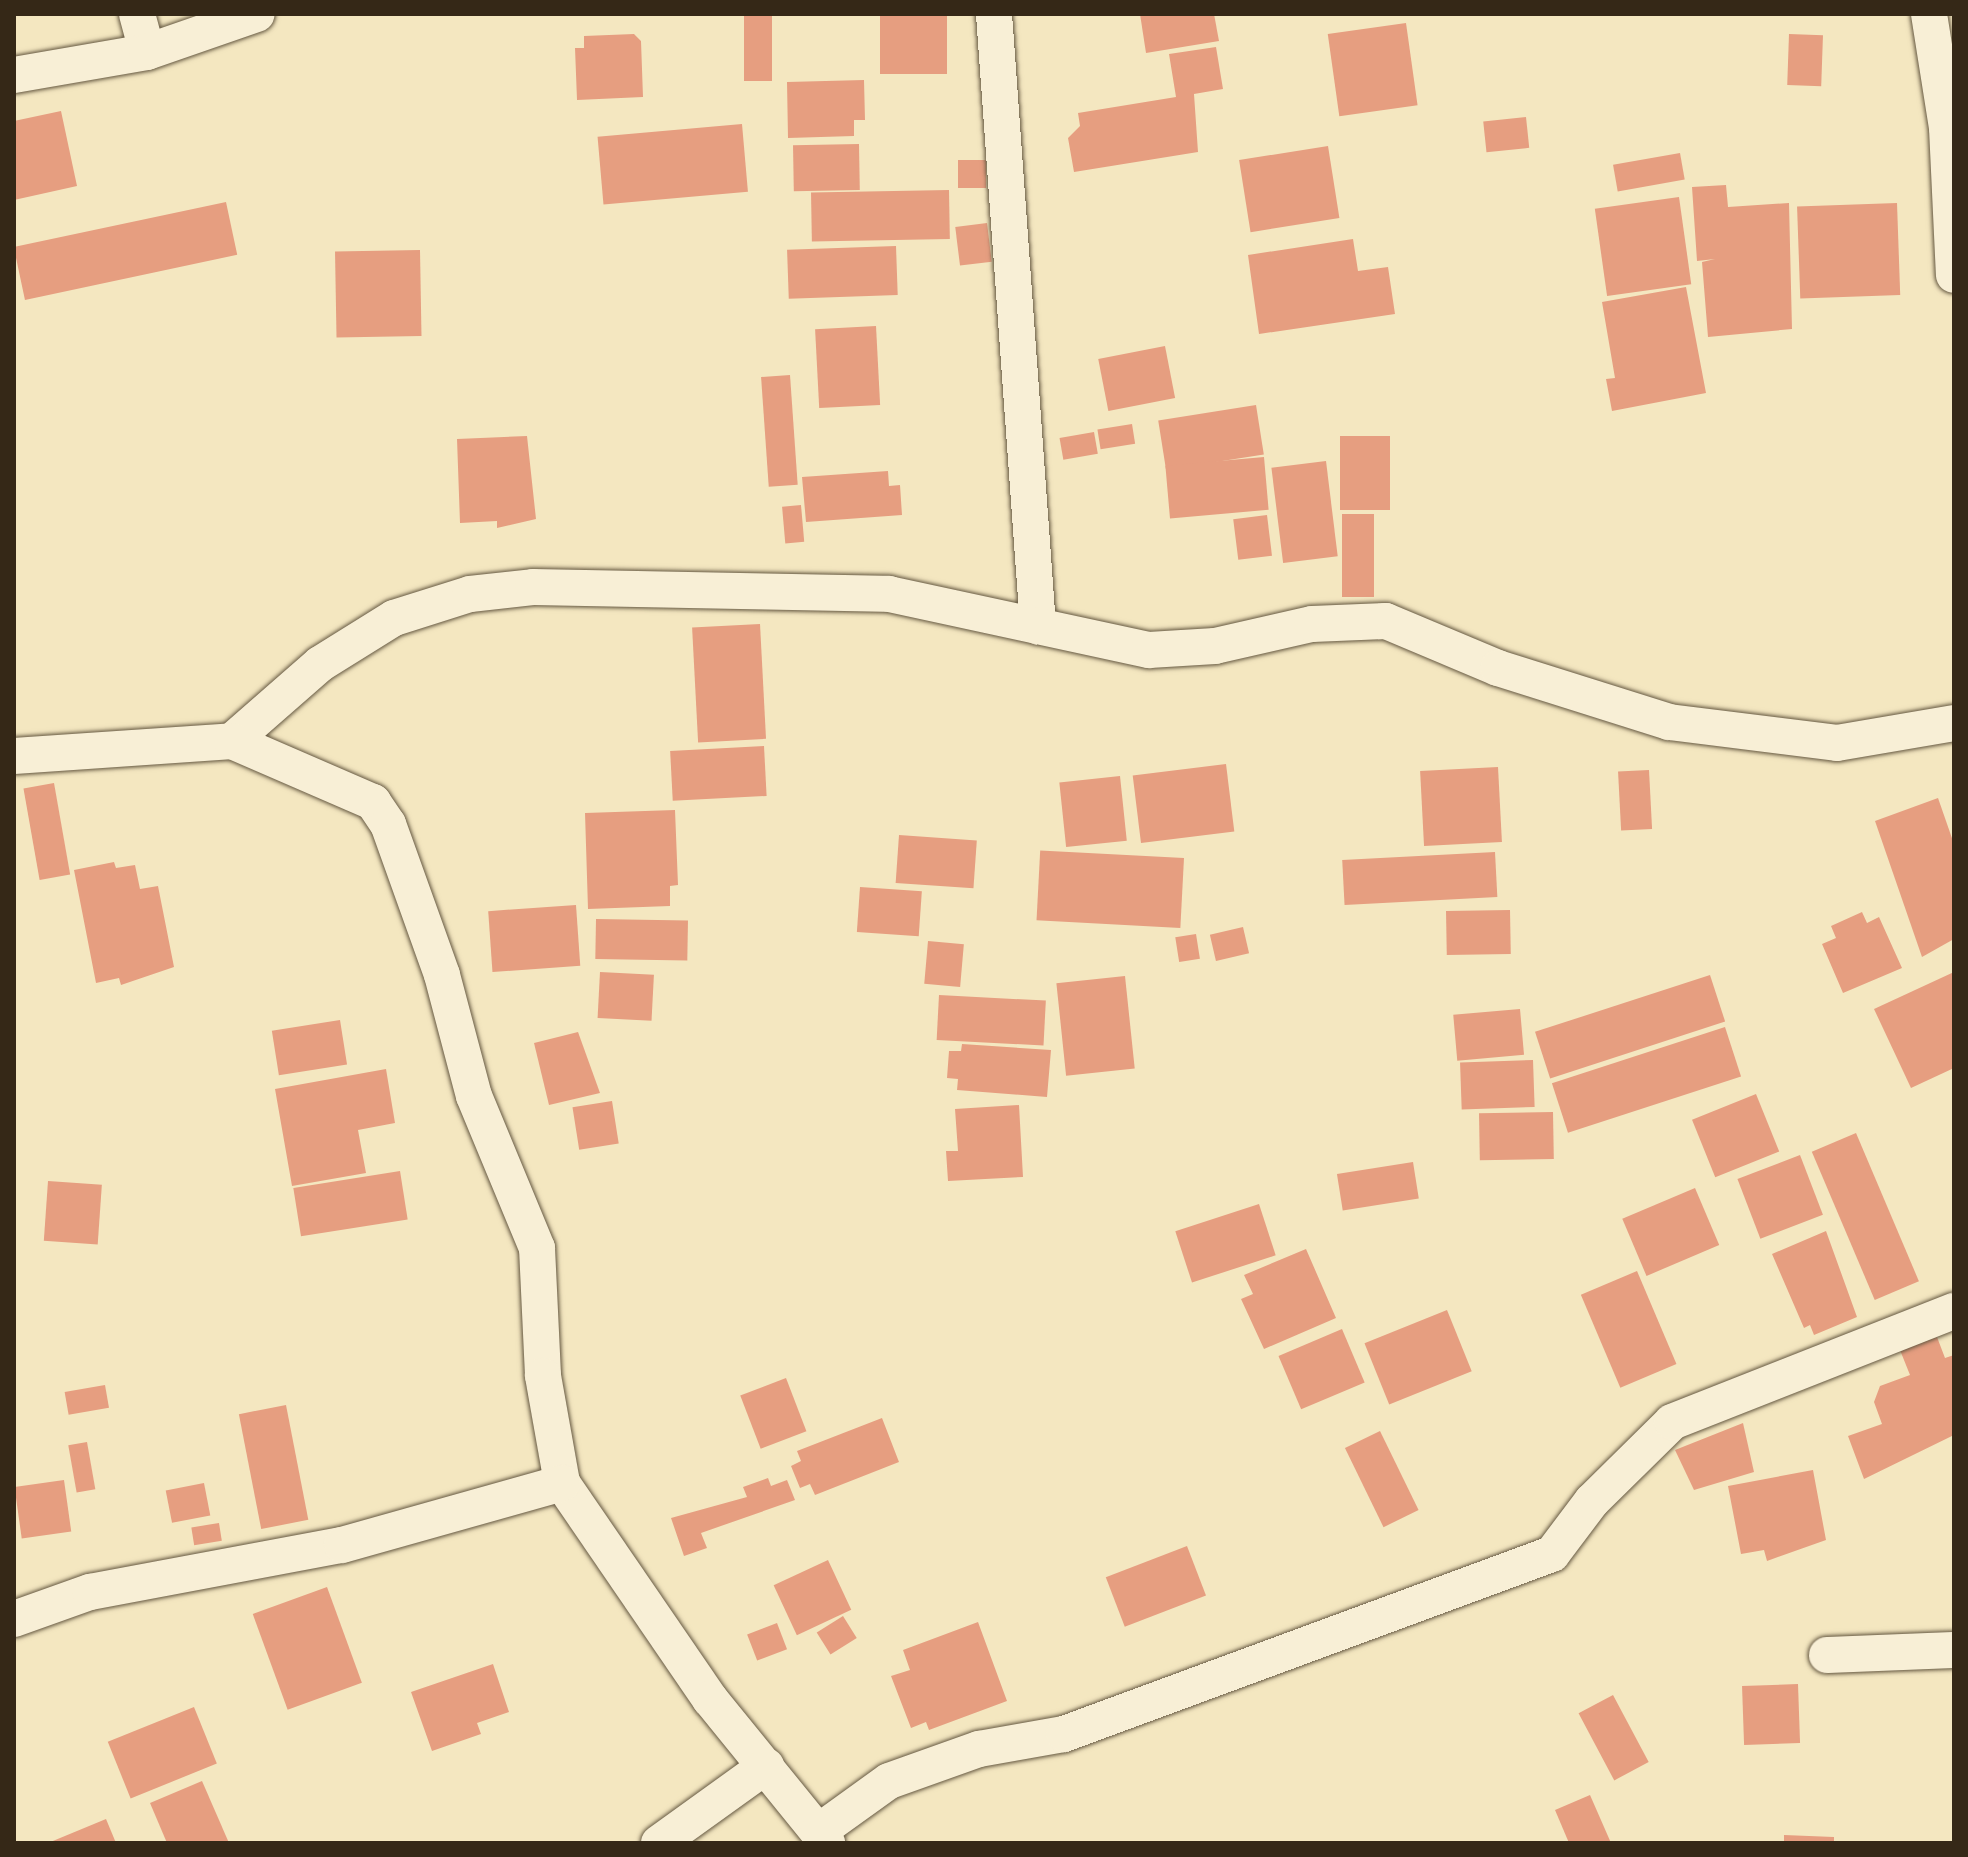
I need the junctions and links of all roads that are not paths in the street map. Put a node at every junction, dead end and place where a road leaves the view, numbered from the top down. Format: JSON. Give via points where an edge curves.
{"nodes":[{"id":1,"x":137,"y":14,"type":"edge"},
{"id":2,"x":257,"y":14,"type":"edge"},
{"id":3,"x":994,"y":14,"type":"edge"},
{"id":4,"x":1929,"y":14,"type":"edge"},
{"id":5,"x":147,"y":52,"type":"junction"},
{"id":6,"x":14,"y":75,"type":"edge"},
{"id":7,"x":1954,"y":275,"type":"edge"},
{"id":8,"x":1038,"y":626,"type":"junction"},
{"id":9,"x":1954,"y":723,"type":"edge"},
{"id":10,"x":232,"y":741,"type":"junction"},
{"id":11,"x":14,"y":756,"type":"edge"},
{"id":12,"x":1954,"y":1311,"type":"edge"},
{"id":13,"x":562,"y":1483,"type":"junction"},
{"id":14,"x":14,"y":1619,"type":"edge"},
{"id":15,"x":1954,"y":1650,"type":"edge"},
{"id":16,"x":1827,"y":1655,"type":"dead end"},
{"id":17,"x":766,"y":1766,"type":"junction"},
{"id":18,"x":822,"y":1837,"type":"edge"},
{"id":19,"x":659,"y":1843,"type":"edge"}],
"edges":[{"from":1,"to":5,"type":"street"},
{"from":2,"to":5,"type":"street"},
{"from":3,"to":8,"type":"street"},
{"from":4,"to":7,"type":"street","via":[[1947,128]]},
{"from":5,"to":6,"type":"street"},
{"from":8,"to":9,"type":"street","via":[[1149,650],[1215,646],[1326,622],[1386,621],[1498,668],[1669,722],[1837,743]]},
{"from":8,"to":10,"type":"street","via":[[889,594],[533,587],[470,594],[394,618],[320,664]]},
{"from":10,"to":11,"type":"street"},
{"from":10,"to":13,"type":"street","via":[[373,802],[388,824],[442,975],[474,1096],[537,1248],[543,1376]]},
{"from":12,"to":18,"type":"street","via":[[1672,1422],[1592,1501],[1552,1554],[1064,1734],[979,1749],[889,1781]]},
{"from":13,"to":14,"type":"street","via":[[342,1545],[90,1592]]},
{"from":13,"to":17,"type":"street","via":[[710,1699]]},
{"from":15,"to":16,"type":"street"},
{"from":17,"to":18,"type":"street"},
{"from":17,"to":19,"type":"street"}]}
